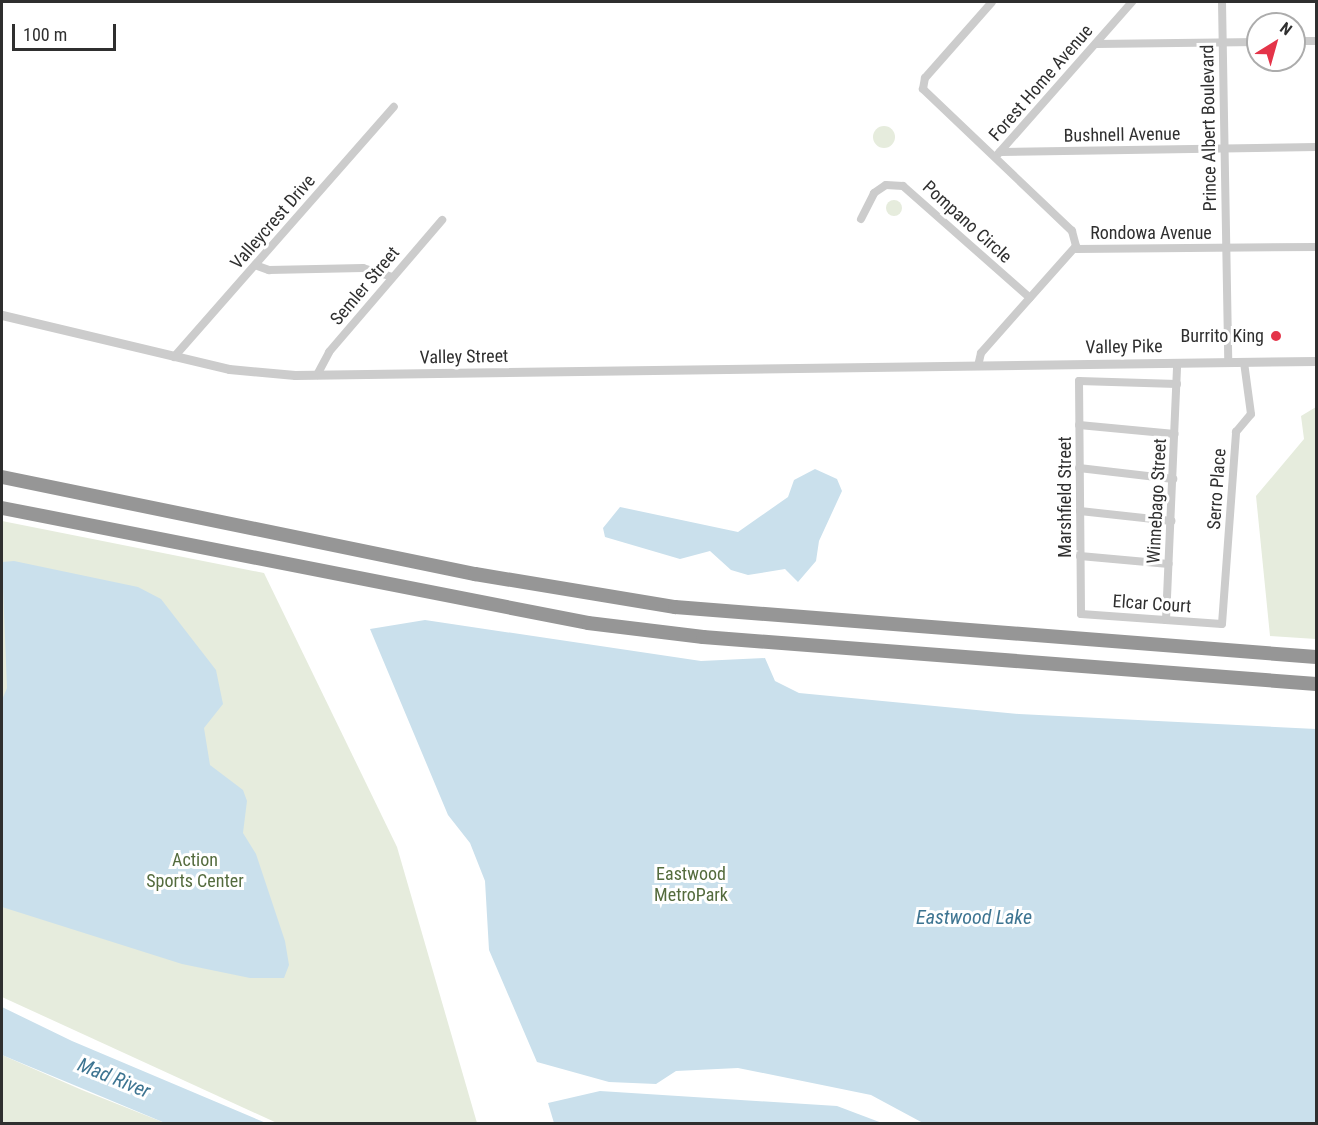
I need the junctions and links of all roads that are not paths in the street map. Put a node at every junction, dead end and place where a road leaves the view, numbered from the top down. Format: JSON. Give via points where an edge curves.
{"nodes":[{"id":1,"x":992,"y":2,"type":"edge"},
{"id":2,"x":1132,"y":2,"type":"edge"},
{"id":3,"x":1222,"y":2,"type":"edge"},
{"id":4,"x":1223,"y":42,"type":"junction"},
{"id":5,"x":1246,"y":42,"type":"edge"},
{"id":6,"x":1096,"y":44,"type":"junction"},
{"id":7,"x":394,"y":106,"type":"dead end"},
{"id":8,"x":1317,"y":147,"type":"edge"},
{"id":9,"x":1225,"y":148,"type":"junction"},
{"id":10,"x":998,"y":154,"type":"junction"},
{"id":11,"x":442,"y":219,"type":"dead end"},
{"id":12,"x":861,"y":219,"type":"dead end"},
{"id":13,"x":1226,"y":247,"type":"junction"},
{"id":14,"x":1317,"y":247,"type":"edge"},
{"id":15,"x":1076,"y":249,"type":"junction"},
{"id":16,"x":255,"y":265,"type":"junction"},
{"id":17,"x":392,"y":277,"type":"junction"},
{"id":18,"x":1030,"y":298,"type":"junction"},
{"id":19,"x":2,"y":315,"type":"edge"},
{"id":20,"x":174,"y":357,"type":"junction"},
{"id":21,"x":1317,"y":361,"type":"edge"},
{"id":22,"x":1244,"y":362,"type":"junction"},
{"id":23,"x":1177,"y":363,"type":"junction"},
{"id":24,"x":1228,"y":363,"type":"junction"},
{"id":25,"x":978,"y":366,"type":"junction"},
{"id":26,"x":933,"y":367,"type":"joint"},
{"id":27,"x":317,"y":375,"type":"junction"},
{"id":28,"x":1177,"y":384,"type":"junction"},
{"id":29,"x":1079,"y":425,"type":"junction"},
{"id":30,"x":1175,"y":434,"type":"junction"},
{"id":31,"x":1079,"y":468,"type":"junction"},
{"id":32,"x":2,"y":477,"type":"edge"},
{"id":33,"x":1173,"y":479,"type":"junction"},
{"id":34,"x":2,"y":508,"type":"edge"},
{"id":35,"x":1080,"y":512,"type":"junction"},
{"id":36,"x":1171,"y":521,"type":"junction"},
{"id":37,"x":1080,"y":555,"type":"junction"},
{"id":38,"x":1169,"y":564,"type":"junction"},
{"id":39,"x":1081,"y":614,"type":"joint"},
{"id":40,"x":1166,"y":620,"type":"junction"},
{"id":41,"x":1222,"y":624,"type":"joint"},
{"id":42,"x":1317,"y":657,"type":"edge"},
{"id":43,"x":1317,"y":684,"type":"edge"}],
"edges":[{"from":1,"to":10,"type":"street","name":"Rondowa Avenue","via":[[925,78],[923,89]]},
{"from":2,"to":6,"type":"street","name":"Forest Home Avenue"},
{"from":3,"to":4,"type":"street","name":"Prince Albert Boulevard"},
{"from":4,"to":5,"type":"street"},
{"from":4,"to":6,"type":"street"},
{"from":4,"to":9,"type":"street","name":"Prince Albert Boulevard"},
{"from":6,"to":10,"type":"street","name":"Forest Home Avenue"},
{"from":7,"to":16,"type":"street","name":"Valleycrest Drive"},
{"from":8,"to":9,"type":"street","name":"Bushnell Avenue"},
{"from":9,"to":10,"type":"street","name":"Bushnell Avenue"},
{"from":9,"to":13,"type":"street","name":"Prince Albert Boulevard"},
{"from":10,"to":15,"type":"street","name":"Rondowa Avenue","via":[[1072,231]]},
{"from":11,"to":17,"type":"street","name":"Semler Street"},
{"from":12,"to":18,"type":"street","name":"Pompano Circle","via":[[874,193],[886,185],[903,186]]},
{"from":13,"to":14,"type":"street","name":"Rondowa Avenue"},
{"from":13,"to":15,"type":"street","name":"Rondowa Avenue"},
{"from":13,"to":24,"type":"street","name":"Prince Albert Boulevard"},
{"from":15,"to":18,"type":"street"},
{"from":16,"to":17,"type":"street","via":[[269,270],[363,268]]},
{"from":16,"to":20,"type":"street","name":"Valleycrest Drive"},
{"from":17,"to":27,"type":"street","name":"Semler Street","via":[[329,352]]},
{"from":18,"to":25,"type":"street","via":[[981,353]]},
{"from":19,"to":20,"type":"street","name":"Valley Street"},
{"from":20,"to":27,"type":"street","name":"Valley Street","via":[[239,372]]},
{"from":21,"to":22,"type":"street","name":"Valley Pike"},
{"from":22,"to":24,"type":"street","name":"Valley Pike"},
{"from":22,"to":41,"type":"street","name":"Serro Place","via":[[1251,414],[1236,432]]},
{"from":23,"to":24,"type":"street","name":"Valley Pike"},
{"from":23,"to":25,"type":"street","name":"Valley Pike"},
{"from":23,"to":28,"type":"street","name":"Winnebago Street"},
{"from":25,"to":26,"type":"street","name":"Valley Pike"},
{"from":26,"to":27,"type":"street","name":"Valley Street"},
{"from":28,"to":29,"type":"street","name":"Marshfield Street","via":[[1078,381]]},
{"from":28,"to":30,"type":"street","name":"Winnebago Street"},
{"from":29,"to":30,"type":"street"},
{"from":29,"to":31,"type":"street","name":"Marshfield Street"},
{"from":30,"to":33,"type":"street","name":"Winnebago Street"},
{"from":31,"to":33,"type":"street"},
{"from":31,"to":35,"type":"street","name":"Marshfield Street"},
{"from":32,"to":42,"type":"highway","via":[[475,574],[675,607]]},
{"from":33,"to":36,"type":"street","name":"Winnebago Street"},
{"from":34,"to":43,"type":"highway","via":[[588,623]]},
{"from":35,"to":36,"type":"street"},
{"from":35,"to":37,"type":"street","name":"Marshfield Street"},
{"from":36,"to":38,"type":"street","name":"Winnebago Street"},
{"from":37,"to":38,"type":"street"},
{"from":37,"to":39,"type":"street","name":"Marshfield Street"},
{"from":38,"to":40,"type":"street","name":"Winnebago Street"},
{"from":39,"to":40,"type":"street","name":"Elcar Court"},
{"from":40,"to":41,"type":"street","name":"Elcar Court"}]}
